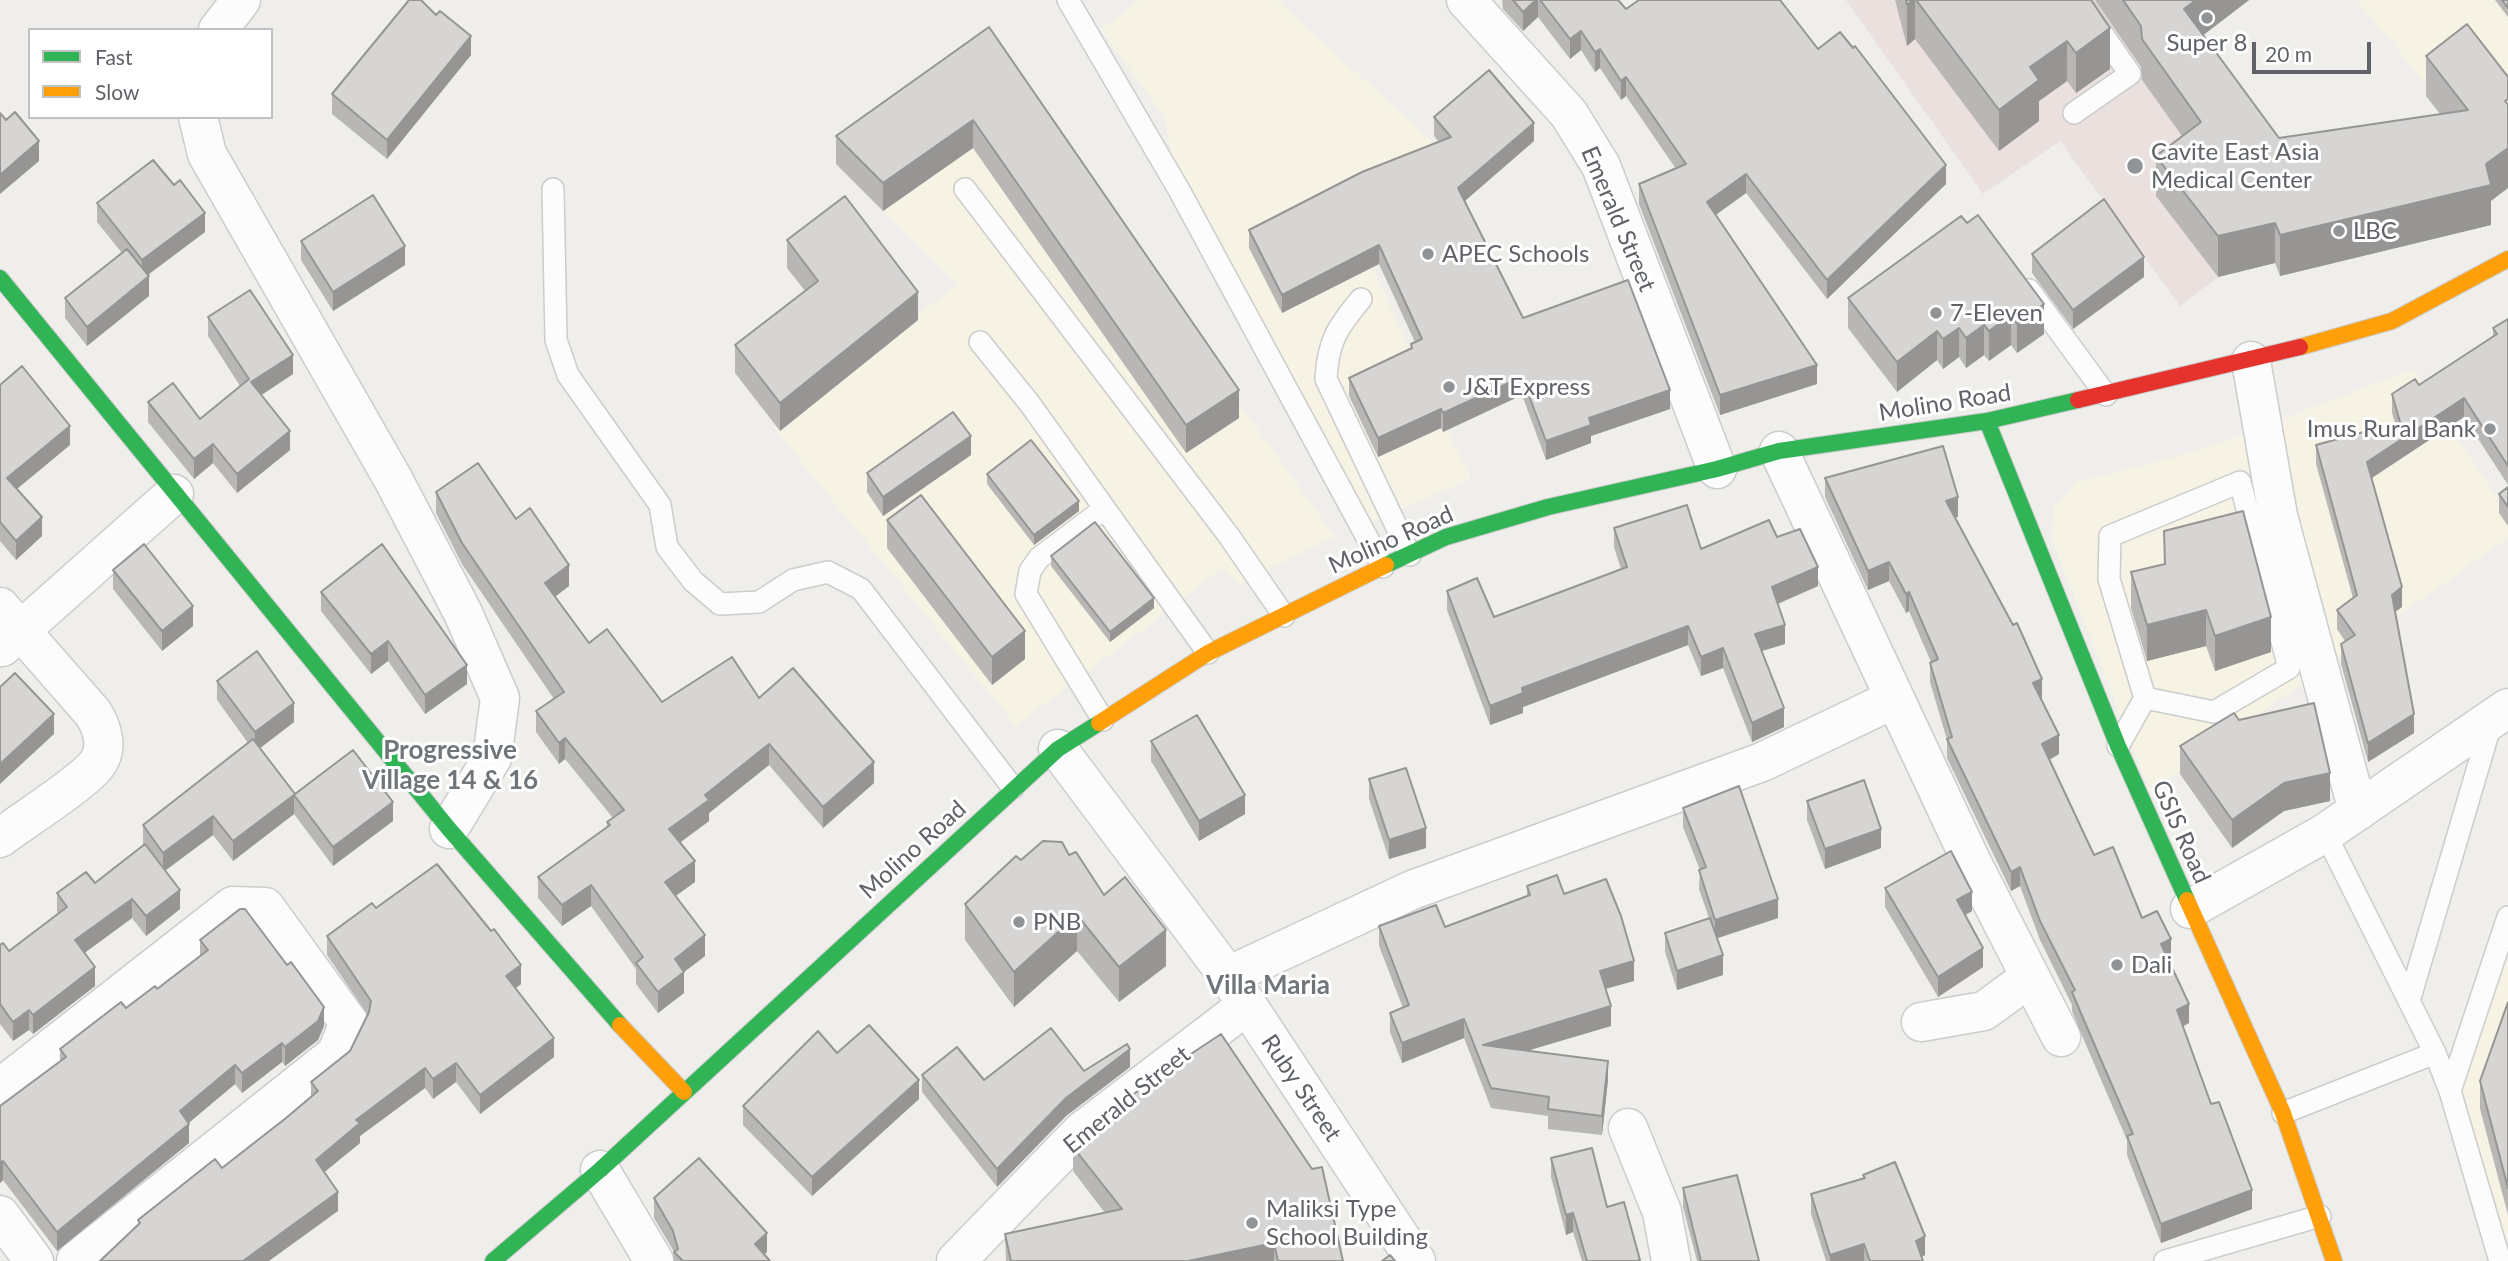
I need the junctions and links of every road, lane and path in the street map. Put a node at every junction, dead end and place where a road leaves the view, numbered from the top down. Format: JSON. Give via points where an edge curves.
{"nodes":[{"id":1,"x":241,"y":0,"type":"edge"},
{"id":2,"x":1068,"y":0,"type":"edge"},
{"id":3,"x":1466,"y":0,"type":"edge"},
{"id":4,"x":2079,"y":0,"type":"edge"},
{"id":5,"x":220,"y":28,"type":"edge"},
{"id":6,"x":2074,"y":113,"type":"dead end"},
{"id":7,"x":198,"y":119,"type":"edge"},
{"id":8,"x":552,"y":189,"type":"dead end"},
{"id":9,"x":965,"y":189,"type":"dead end"},
{"id":10,"x":2508,"y":259,"type":"edge"},
{"id":11,"x":2016,"y":273,"type":"edge"},
{"id":12,"x":0,"y":278,"type":"edge"},
{"id":13,"x":1361,"y":299,"type":"dead end"},
{"id":14,"x":980,"y":342,"type":"dead end"},
{"id":15,"x":2251,"y":361,"type":"junction"},
{"id":16,"x":2106,"y":395,"type":"junction"},
{"id":17,"x":1987,"y":421,"type":"junction"},
{"id":18,"x":1779,"y":451,"type":"junction"},
{"id":19,"x":1717,"y":469,"type":"junction"},
{"id":20,"x":174,"y":494,"type":"junction"},
{"id":21,"x":1104,"y":509,"type":"junction"},
{"id":22,"x":1410,"y":555,"type":"junction"},
{"id":23,"x":1383,"y":567,"type":"junction"},
{"id":24,"x":1284,"y":616,"type":"junction"},
{"id":25,"x":7,"y":629,"type":"edge"},
{"id":26,"x":1208,"y":653,"type":"junction"},
{"id":27,"x":2145,"y":698,"type":"junction"},
{"id":28,"x":1894,"y":699,"type":"junction"},
{"id":29,"x":2500,"y":713,"type":"edge"},
{"id":30,"x":1103,"y":720,"type":"junction"},
{"id":31,"x":2118,"y":746,"type":"junction"},
{"id":32,"x":1058,"y":749,"type":"junction"},
{"id":33,"x":1013,"y":788,"type":"junction"},
{"id":34,"x":2358,"y":811,"type":"junction"},
{"id":35,"x":449,"y":829,"type":"junction"},
{"id":36,"x":2325,"y":833,"type":"junction"},
{"id":37,"x":0,"y":838,"type":"edge"},
{"id":38,"x":2190,"y":909,"type":"junction"},
{"id":39,"x":2508,"y":918,"type":"edge"},
{"id":40,"x":2029,"y":978,"type":"junction"},
{"id":41,"x":1237,"y":991,"type":"junction"},
{"id":42,"x":2409,"y":1001,"type":"junction"},
{"id":43,"x":1921,"y":1022,"type":"dead end"},
{"id":44,"x":2061,"y":1037,"type":"dead end"},
{"id":45,"x":2435,"y":1053,"type":"junction"},
{"id":46,"x":0,"y":1088,"type":"edge"},
{"id":47,"x":2449,"y":1091,"type":"junction"},
{"id":48,"x":684,"y":1093,"type":"junction"},
{"id":49,"x":2283,"y":1112,"type":"junction"},
{"id":50,"x":1628,"y":1128,"type":"dead end"},
{"id":51,"x":600,"y":1170,"type":"junction"},
{"id":52,"x":0,"y":1215,"type":"edge"},
{"id":53,"x":2320,"y":1216,"type":"junction"},
{"id":54,"x":34,"y":1261,"type":"edge"},
{"id":55,"x":76,"y":1261,"type":"edge"},
{"id":56,"x":493,"y":1261,"type":"edge"},
{"id":57,"x":654,"y":1261,"type":"edge"},
{"id":58,"x":956,"y":1261,"type":"edge"},
{"id":59,"x":1416,"y":1261,"type":"edge"},
{"id":60,"x":1671,"y":1261,"type":"edge"},
{"id":61,"x":2165,"y":1261,"type":"edge"},
{"id":62,"x":2334,"y":1261,"type":"edge"},
{"id":63,"x":2500,"y":1261,"type":"edge"}],
"edges":[{"from":1,"to":5,"type":"street"},
{"from":2,"to":23,"type":"lane","via":[[1179,190]]},
{"from":3,"to":19,"type":"street","name":"Emerald Street","via":[[1569,114],[1601,166]]},
{"from":4,"to":6,"type":"lane","via":[[2130,74]]},
{"from":7,"to":35,"type":"street","via":[[207,154],[393,480],[463,613],[500,698],[492,758]]},
{"from":8,"to":33,"type":"lane","via":[[556,340],[568,375],[660,505],[667,547],[693,581],[720,604],[759,602],[793,580],[828,572],[861,589]]},
{"from":9,"to":24,"type":"lane"},
{"from":10,"to":15,"type":"main road","name":"Molino Road","via":[[2392,321]]},
{"from":11,"to":16,"type":"lane"},
{"from":12,"to":20,"type":"main road"},
{"from":13,"to":22,"type":"lane","via":[[1328,350],[1326,379]]},
{"from":14,"to":21,"type":"lane"},
{"from":15,"to":16,"type":"main road","name":"Molino Road"},
{"from":15,"to":34,"type":"street","via":[[2278,516]]},
{"from":16,"to":17,"type":"main road","name":"Molino Road"},
{"from":17,"to":18,"type":"main road","name":"Molino Road"},
{"from":17,"to":31,"type":"main road","name":"GSIS Road"},
{"from":18,"to":19,"type":"main road","name":"Molino Road"},
{"from":18,"to":28,"type":"street"},
{"from":19,"to":22,"type":"main road","name":"Molino Road","via":[[1486,524]]},
{"from":20,"to":25,"type":"street"},
{"from":20,"to":35,"type":"main road"},
{"from":21,"to":26,"type":"lane"},
{"from":21,"to":30,"type":"lane","via":[[1039,558],[1030,571],[1026,594]]},
{"from":22,"to":23,"type":"main road","name":"Molino Road"},
{"from":23,"to":24,"type":"main road","name":"Molino Road"},
{"from":24,"to":26,"type":"main road","name":"Molino Road"},
{"from":25,"to":37,"type":"street","via":[[93,713],[100,724],[102,752],[91,770]]},
{"from":26,"to":30,"type":"main road","name":"Molino Road"},
{"from":27,"to":27,"type":"lane","via":[[2214,712],[2289,668],[2240,482],[2110,536],[2109,579]]},
{"from":27,"to":31,"type":"lane"},
{"from":28,"to":40,"type":"street"},
{"from":28,"to":41,"type":"street","name":"Emerald Street","via":[[1762,762],[1412,890]]},
{"from":29,"to":34,"type":"street"},
{"from":29,"to":42,"type":"lane"},
{"from":30,"to":32,"type":"main road","name":"Molino Road"},
{"from":31,"to":38,"type":"main road","name":"GSIS Road"},
{"from":32,"to":33,"type":"main road","name":"Molino Road"},
{"from":32,"to":41,"type":"street","name":"Ruby Street"},
{"from":33,"to":48,"type":"main road","name":"Molino Road"},
{"from":34,"to":36,"type":"street"},
{"from":35,"to":48,"type":"main road"},
{"from":36,"to":38,"type":"street"},
{"from":36,"to":42,"type":"lane"},
{"from":38,"to":49,"type":"main road","name":"GSIS Road"},
{"from":39,"to":47,"type":"lane"},
{"from":40,"to":43,"type":"street","via":[[1984,1011]]},
{"from":40,"to":44,"type":"street"},
{"from":41,"to":58,"type":"street","name":"Emerald Street","via":[[1082,1131]]},
{"from":41,"to":59,"type":"street","name":"Ruby Street"},
{"from":42,"to":45,"type":"lane"},
{"from":45,"to":47,"type":"lane"},
{"from":45,"to":49,"type":"lane"},
{"from":46,"to":55,"type":"street","via":[[233,906],[265,906],[349,1023],[336,1054]]},
{"from":47,"to":63,"type":"lane"},
{"from":48,"to":51,"type":"main road","name":"Molino Road"},
{"from":49,"to":53,"type":"main road","name":"GSIS Road"},
{"from":50,"to":60,"type":"street","via":[[1661,1212]]},
{"from":51,"to":56,"type":"main road","name":"Molino Road"},
{"from":51,"to":57,"type":"street"},
{"from":52,"to":54,"type":"street"},
{"from":53,"to":61,"type":"lane"},
{"from":53,"to":62,"type":"main road","name":"GSIS Road"}]}
